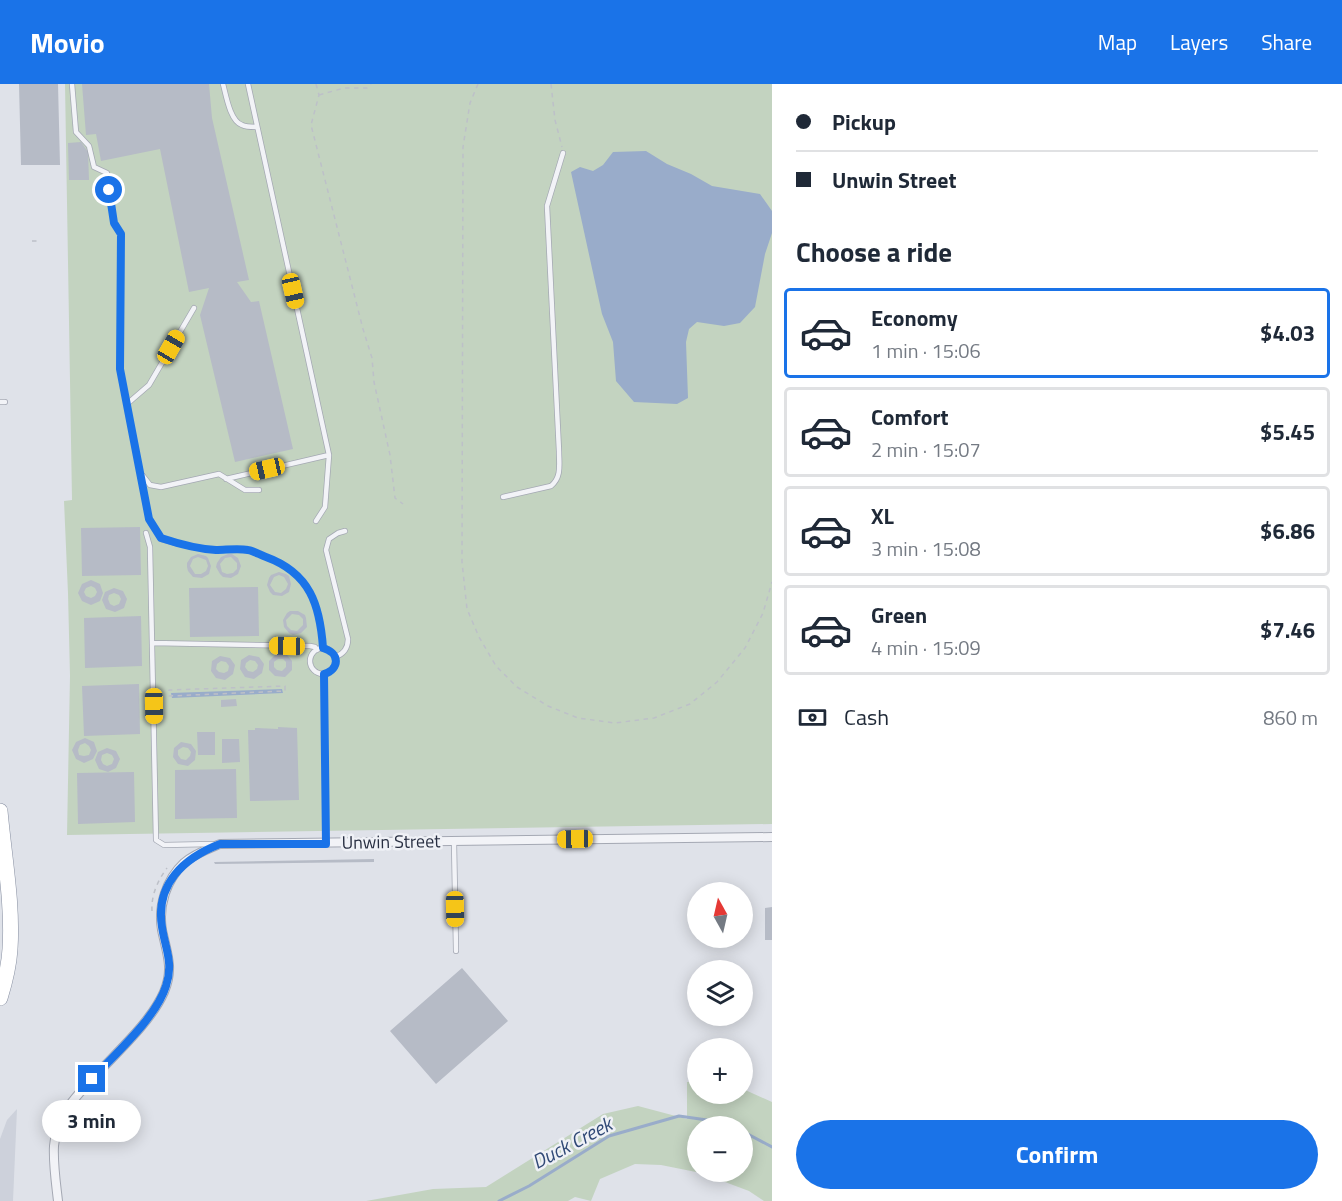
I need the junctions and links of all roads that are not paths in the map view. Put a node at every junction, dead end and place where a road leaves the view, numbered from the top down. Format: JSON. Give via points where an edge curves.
{"nodes":[{"id":1,"x":72,"y":84,"type":"edge"},
{"id":2,"x":223,"y":84,"type":"edge"},
{"id":3,"x":248,"y":84,"type":"edge"},
{"id":4,"x":257,"y":127,"type":"junction"},
{"id":5,"x":563,"y":153,"type":"road end"},
{"id":6,"x":194,"y":308,"type":"dead end"},
{"id":7,"x":127,"y":404,"type":"junction"},
{"id":8,"x":329,"y":455,"type":"junction"},
{"id":9,"x":141,"y":474,"type":"junction"},
{"id":10,"x":226,"y":479,"type":"junction"},
{"id":11,"x":259,"y":490,"type":"dead end"},
{"id":12,"x":503,"y":497,"type":"dead end"},
{"id":13,"x":316,"y":521,"type":"dead end"},
{"id":14,"x":345,"y":531,"type":"dead end"},
{"id":15,"x":146,"y":533,"type":"dead end"},
{"id":16,"x":152,"y":643,"type":"junction"},
{"id":17,"x":320,"y":649,"type":"junction"},
{"id":18,"x":335,"y":657,"type":"junction"},
{"id":19,"x":324,"y":674,"type":"junction"},
{"id":20,"x":0,"y":811,"type":"edge"},
{"id":21,"x":772,"y":837,"type":"edge"},
{"id":22,"x":454,"y":841,"type":"junction"},
{"id":23,"x":220,"y":844,"type":"junction"},
{"id":24,"x":326,"y":844,"type":"junction"},
{"id":25,"x":456,"y":951,"type":"dead end"},
{"id":26,"x":0,"y":998,"type":"edge"},
{"id":27,"x":58,"y":1201,"type":"edge"}],
"edges":[{"from":1,"to":7,"type":"lane","via":[[76,132],[89,146],[94,167],[107,173],[114,223],[121,234],[120,369]]},
{"from":2,"to":4,"type":"lane","via":[[236,122]]},
{"from":3,"to":4,"type":"lane"},
{"from":4,"to":8,"type":"lane"},
{"from":5,"to":12,"type":"lane","via":[[547,206],[559,475],[551,486]]},
{"from":6,"to":7,"type":"lane","via":[[149,385]]},
{"from":7,"to":9,"type":"lane"},
{"from":8,"to":10,"type":"lane"},
{"from":8,"to":13,"type":"lane","via":[[325,507]]},
{"from":9,"to":10,"type":"lane","via":[[150,485],[160,486],[219,474]]},
{"from":9,"to":17,"type":"lane","via":[[149,519],[161,538],[205,549],[249,550],[294,573],[311,593],[319,613]]},
{"from":10,"to":11,"type":"lane","via":[[245,490]]},
{"from":14,"to":18,"type":"lane","via":[[329,539],[326,550],[348,639],[345,652]]},
{"from":15,"to":16,"type":"lane","via":[[150,547]]},
{"from":16,"to":17,"type":"lane"},
{"from":16,"to":23,"type":"lane","via":[[156,840],[164,845]]},
{"from":17,"to":18,"type":"lane"},
{"from":17,"to":19,"type":"lane","via":[[311,664]]},
{"from":18,"to":19,"type":"lane","via":[[334,668]]},
{"from":19,"to":24,"type":"lane"},
{"from":20,"to":26,"type":"highway","via":[[10,906],[10,949]]},
{"from":21,"to":22,"type":"street","name":"Unwin Street"},
{"from":22,"to":24,"type":"street","name":"Unwin Street"},
{"from":22,"to":25,"type":"lane"},
{"from":23,"to":24,"type":"street","name":"Unwin Street"},
{"from":23,"to":27,"type":"street","name":"Unwin Street","via":[[185,862],[163,898],[161,922],[169,959],[168,979],[158,1004],[62,1115],[55,1138]]}]}
